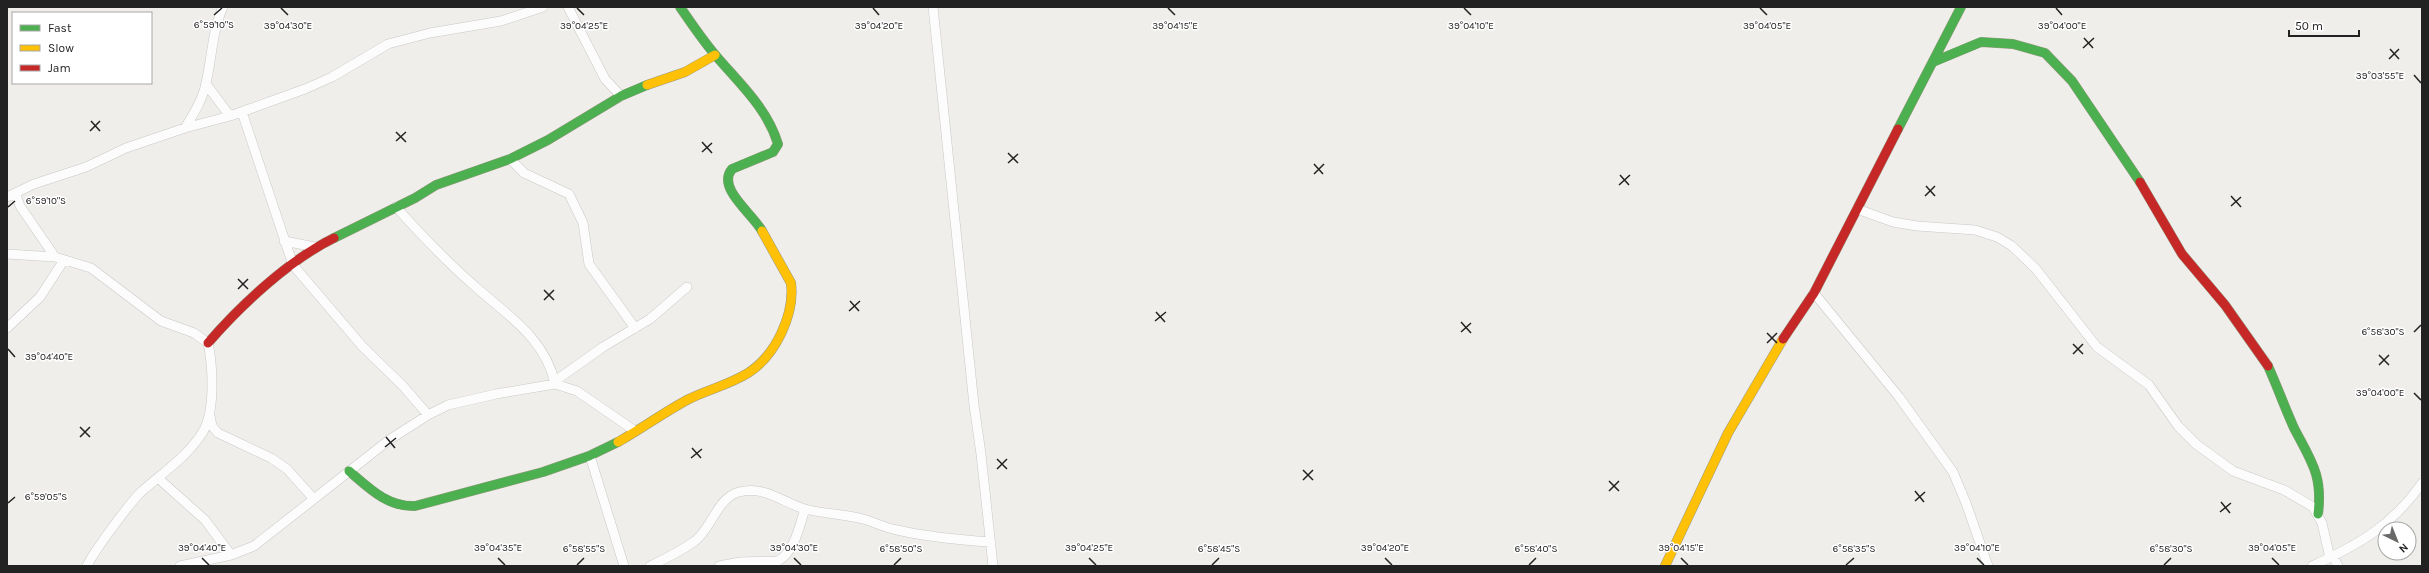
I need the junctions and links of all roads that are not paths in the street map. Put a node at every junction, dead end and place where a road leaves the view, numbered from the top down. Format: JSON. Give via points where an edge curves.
{"nodes":[{"id":1,"x":224,"y":7,"type":"edge"},
{"id":2,"x":543,"y":7,"type":"edge"},
{"id":3,"x":568,"y":7,"type":"edge"},
{"id":4,"x":680,"y":7,"type":"edge"},
{"id":5,"x":933,"y":7,"type":"edge"},
{"id":6,"x":1961,"y":7,"type":"edge"},
{"id":7,"x":715,"y":55,"type":"junction"},
{"id":8,"x":1933,"y":62,"type":"junction"},
{"id":9,"x":206,"y":84,"type":"junction"},
{"id":10,"x":621,"y":96,"type":"junction"},
{"id":11,"x":242,"y":112,"type":"junction"},
{"id":12,"x":230,"y":116,"type":"junction"},
{"id":13,"x":185,"y":128,"type":"junction"},
{"id":14,"x":510,"y":159,"type":"junction"},
{"id":15,"x":11,"y":195,"type":"edge"},
{"id":16,"x":396,"y":207,"type":"junction"},
{"id":17,"x":1857,"y":209,"type":"junction"},
{"id":18,"x":284,"y":241,"type":"junction"},
{"id":19,"x":315,"y":247,"type":"junction"},
{"id":20,"x":7,"y":254,"type":"edge"},
{"id":21,"x":59,"y":259,"type":"junction"},
{"id":22,"x":293,"y":265,"type":"junction"},
{"id":23,"x":687,"y":287,"type":"dead end"},
{"id":24,"x":1814,"y":293,"type":"junction"},
{"id":25,"x":7,"y":328,"type":"edge"},
{"id":26,"x":635,"y":328,"type":"junction"},
{"id":27,"x":208,"y":344,"type":"junction"},
{"id":28,"x":555,"y":382,"type":"junction"},
{"id":29,"x":428,"y":415,"type":"junction"},
{"id":30,"x":210,"y":416,"type":"junction"},
{"id":31,"x":636,"y":431,"type":"junction"},
{"id":32,"x":590,"y":456,"type":"junction"},
{"id":33,"x":349,"y":471,"type":"junction"},
{"id":34,"x":158,"y":478,"type":"junction"},
{"id":35,"x":2422,"y":483,"type":"edge"},
{"id":36,"x":313,"y":498,"type":"junction"},
{"id":37,"x":805,"y":509,"type":"junction"},
{"id":38,"x":2318,"y":514,"type":"junction"},
{"id":39,"x":991,"y":542,"type":"junction"},
{"id":40,"x":231,"y":555,"type":"junction"},
{"id":41,"x":2332,"y":557,"type":"junction"},
{"id":42,"x":87,"y":566,"type":"edge"},
{"id":43,"x":180,"y":566,"type":"edge"},
{"id":44,"x":624,"y":566,"type":"edge"},
{"id":45,"x":650,"y":566,"type":"edge"},
{"id":46,"x":719,"y":566,"type":"edge"},
{"id":47,"x":993,"y":566,"type":"edge"},
{"id":48,"x":1665,"y":566,"type":"edge"},
{"id":49,"x":1988,"y":566,"type":"edge"},
{"id":50,"x":2312,"y":566,"type":"edge"},
{"id":51,"x":2338,"y":566,"type":"edge"}],
"edges":[{"from":1,"to":9,"type":"street","via":[[216,25]]},
{"from":2,"to":11,"type":"street","via":[[501,21],[430,33],[388,44],[332,77]]},
{"from":3,"to":10,"type":"street","via":[[604,79]]},
{"from":4,"to":7,"type":"street"},
{"from":5,"to":39,"type":"street","via":[[974,405]]},
{"from":6,"to":8,"type":"street"},
{"from":7,"to":10,"type":"street","via":[[685,72]]},
{"from":7,"to":31,"type":"street","via":[[748,92],[776,132],[778,144],[773,152],[740,164],[728,174],[727,182],[733,194],[764,234],[794,293],[784,324],[772,349],[754,369],[697,395]]},
{"from":8,"to":17,"type":"street"},
{"from":8,"to":38,"type":"street","via":[[1981,42],[2013,44],[2045,53],[2072,81],[2132,169],[2182,254],[2225,305],[2268,366],[2319,481]]},
{"from":9,"to":12,"type":"street"},
{"from":9,"to":13,"type":"street","via":[[198,107]]},
{"from":10,"to":14,"type":"street","via":[[548,140]]},
{"from":11,"to":12,"type":"street"},
{"from":11,"to":18,"type":"street"},
{"from":12,"to":13,"type":"street"},
{"from":13,"to":15,"type":"street","via":[[126,148],[86,167]]},
{"from":14,"to":16,"type":"street","via":[[436,185]]},
{"from":14,"to":26,"type":"street","via":[[524,172],[569,194],[583,223],[589,264]]},
{"from":15,"to":21,"type":"street"},
{"from":16,"to":19,"type":"street"},
{"from":16,"to":28,"type":"street","via":[[417,231],[526,331],[544,353]]},
{"from":17,"to":24,"type":"street"},
{"from":17,"to":38,"type":"street","via":[[1893,222],[1975,230],[1997,237],[2012,246],[2036,269],[2097,347],[2149,385],[2178,426],[2196,444],[2233,471],[2297,496],[2313,507]]},
{"from":18,"to":19,"type":"street"},
{"from":18,"to":22,"type":"street"},
{"from":19,"to":22,"type":"street"},
{"from":20,"to":21,"type":"street"},
{"from":21,"to":25,"type":"street","via":[[40,297]]},
{"from":21,"to":27,"type":"street","via":[[91,268],[161,321],[194,333]]},
{"from":22,"to":27,"type":"street","via":[[226,321]]},
{"from":22,"to":29,"type":"street","via":[[362,346]]},
{"from":23,"to":26,"type":"street","via":[[661,311]]},
{"from":24,"to":48,"type":"street","via":[[1772,356],[1728,433]]},
{"from":24,"to":49,"type":"street","via":[[1899,397],[1953,472]]},
{"from":26,"to":28,"type":"street"},
{"from":27,"to":30,"type":"street","via":[[212,363]]},
{"from":28,"to":29,"type":"street","via":[[448,405]]},
{"from":28,"to":31,"type":"street","via":[[577,391]]},
{"from":29,"to":33,"type":"street"},
{"from":30,"to":34,"type":"street","via":[[204,431],[186,454]]},
{"from":30,"to":36,"type":"street","via":[[212,426],[218,433],[271,458],[287,469]]},
{"from":31,"to":32,"type":"street"},
{"from":32,"to":33,"type":"street","via":[[425,504],[398,505],[374,491]]},
{"from":32,"to":44,"type":"street"},
{"from":33,"to":36,"type":"street"},
{"from":34,"to":40,"type":"street","via":[[205,520]]},
{"from":34,"to":42,"type":"street","via":[[139,494]]},
{"from":35,"to":41,"type":"street","via":[[2372,535]]},
{"from":36,"to":40,"type":"street","via":[[254,546]]},
{"from":37,"to":39,"type":"street","via":[[863,519],[896,530],[954,540]]},
{"from":37,"to":45,"type":"street","via":[[767,492],[738,492],[720,507],[695,541]]},
{"from":37,"to":46,"type":"street","via":[[792,547],[778,562],[740,562]]},
{"from":38,"to":41,"type":"street"},
{"from":39,"to":47,"type":"street"},
{"from":40,"to":43,"type":"street"},
{"from":41,"to":50,"type":"street"},
{"from":41,"to":51,"type":"street"}]}
